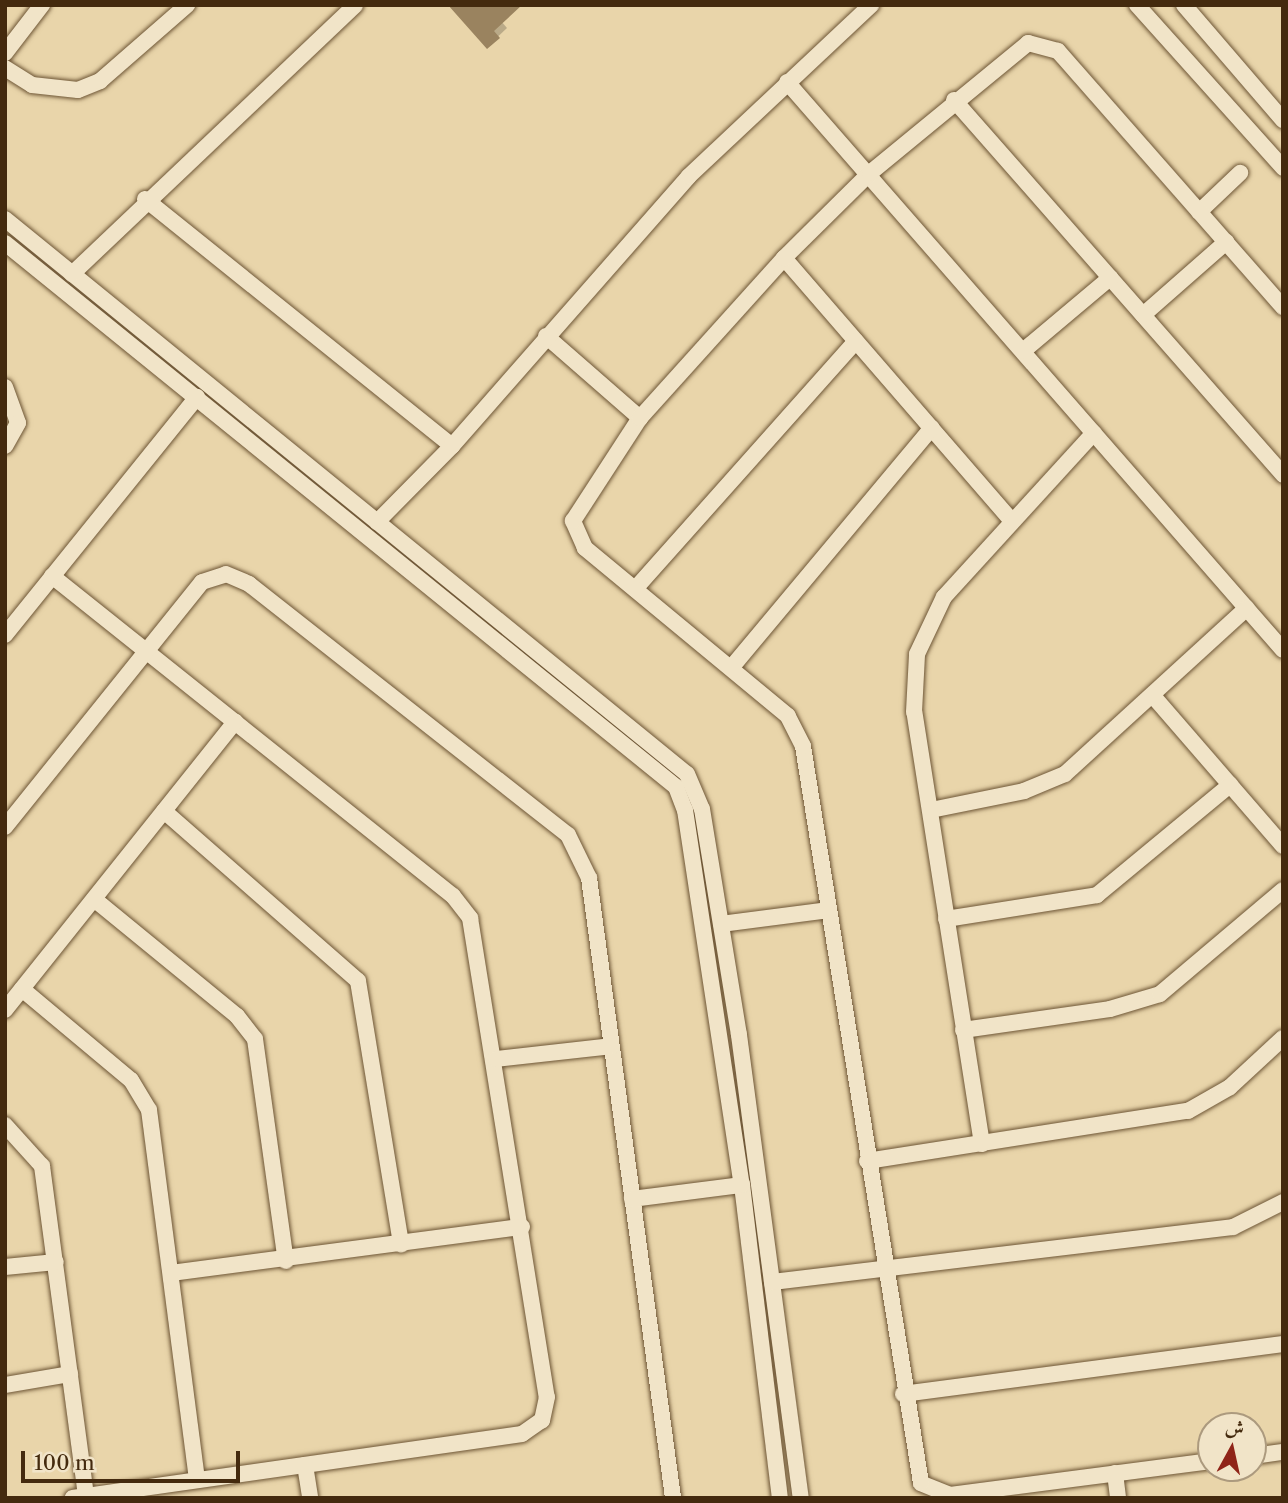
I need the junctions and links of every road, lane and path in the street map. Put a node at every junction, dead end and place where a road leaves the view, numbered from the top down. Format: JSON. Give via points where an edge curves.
{"nodes":[{"id":1,"x":42,"y":5,"type":"edge"},
{"id":2,"x":187,"y":5,"type":"edge"},
{"id":3,"x":355,"y":5,"type":"edge"},
{"id":4,"x":871,"y":5,"type":"edge"},
{"id":5,"x":1137,"y":5,"type":"edge"},
{"id":6,"x":1184,"y":5,"type":"edge"},
{"id":7,"x":5,"y":53,"type":"edge"},
{"id":8,"x":5,"y":68,"type":"edge"},
{"id":9,"x":787,"y":82,"type":"junction"},
{"id":10,"x":954,"y":100,"type":"junction"},
{"id":11,"x":1281,"y":116,"type":"edge"},
{"id":12,"x":1283,"y":168,"type":"edge"},
{"id":13,"x":870,"y":173,"type":"junction"},
{"id":14,"x":1240,"y":173,"type":"dead end"},
{"id":15,"x":145,"y":199,"type":"junction"},
{"id":16,"x":1199,"y":212,"type":"junction"},
{"id":17,"x":5,"y":219,"type":"edge"},
{"id":18,"x":1226,"y":242,"type":"junction"},
{"id":19,"x":5,"y":243,"type":"edge"},
{"id":20,"x":784,"y":258,"type":"junction"},
{"id":21,"x":72,"y":274,"type":"junction"},
{"id":22,"x":1110,"y":278,"type":"junction"},
{"id":23,"x":1283,"y":307,"type":"edge"},
{"id":24,"x":1143,"y":315,"type":"junction"},
{"id":25,"x":139,"y":328,"type":"junction"},
{"id":26,"x":546,"y":337,"type":"junction"},
{"id":27,"x":128,"y":341,"type":"junction"},
{"id":28,"x":856,"y":341,"type":"junction"},
{"id":29,"x":1023,"y":351,"type":"junction"},
{"id":30,"x":5,"y":387,"type":"edge"},
{"id":31,"x":197,"y":397,"type":"junction"},
{"id":32,"x":640,"y":418,"type":"junction"},
{"id":33,"x":932,"y":428,"type":"junction"},
{"id":34,"x":1094,"y":433,"type":"junction"},
{"id":35,"x":5,"y":446,"type":"edge"},
{"id":36,"x":452,"y":446,"type":"junction"},
{"id":37,"x":1283,"y":475,"type":"edge"},
{"id":38,"x":1011,"y":520,"type":"junction"},
{"id":39,"x":377,"y":522,"type":"junction"},
{"id":40,"x":52,"y":576,"type":"junction"},
{"id":41,"x":635,"y":589,"type":"junction"},
{"id":42,"x":1247,"y":608,"type":"junction"},
{"id":43,"x":5,"y":635,"type":"edge"},
{"id":44,"x":1283,"y":650,"type":"edge"},
{"id":45,"x":146,"y":651,"type":"junction"},
{"id":46,"x":731,"y":668,"type":"junction"},
{"id":47,"x":1154,"y":697,"type":"junction"},
{"id":48,"x":235,"y":722,"type":"junction"},
{"id":49,"x":1230,"y":785,"type":"junction"},
{"id":50,"x":931,"y":810,"type":"junction"},
{"id":51,"x":164,"y":811,"type":"junction"},
{"id":52,"x":5,"y":827,"type":"edge"},
{"id":53,"x":1283,"y":846,"type":"edge"},
{"id":54,"x":1283,"y":890,"type":"edge"},
{"id":55,"x":94,"y":899,"type":"junction"},
{"id":56,"x":829,"y":911,"type":"junction"},
{"id":57,"x":946,"y":919,"type":"junction"},
{"id":58,"x":721,"y":924,"type":"junction"},
{"id":59,"x":22,"y":989,"type":"junction"},
{"id":60,"x":5,"y":1010,"type":"edge"},
{"id":61,"x":963,"y":1030,"type":"junction"},
{"id":62,"x":738,"y":1035,"type":"junction"},
{"id":63,"x":1283,"y":1038,"type":"edge"},
{"id":64,"x":720,"y":1039,"type":"junction"},
{"id":65,"x":611,"y":1046,"type":"junction"},
{"id":66,"x":496,"y":1059,"type":"junction"},
{"id":67,"x":5,"y":1125,"type":"edge"},
{"id":68,"x":982,"y":1144,"type":"junction"},
{"id":69,"x":867,"y":1161,"type":"junction"},
{"id":70,"x":742,"y":1185,"type":"junction"},
{"id":71,"x":632,"y":1199,"type":"junction"},
{"id":72,"x":1283,"y":1202,"type":"edge"},
{"id":73,"x":522,"y":1227,"type":"junction"},
{"id":74,"x":401,"y":1245,"type":"junction"},
{"id":75,"x":286,"y":1261,"type":"junction"},
{"id":76,"x":56,"y":1262,"type":"junction"},
{"id":77,"x":5,"y":1267,"type":"edge"},
{"id":78,"x":884,"y":1272,"type":"junction"},
{"id":79,"x":171,"y":1273,"type":"junction"},
{"id":80,"x":772,"y":1282,"type":"junction"},
{"id":81,"x":1283,"y":1344,"type":"edge"},
{"id":82,"x":70,"y":1374,"type":"junction"},
{"id":83,"x":5,"y":1385,"type":"edge"},
{"id":84,"x":903,"y":1394,"type":"junction"},
{"id":85,"x":1197,"y":1463,"type":"edge"},
{"id":86,"x":305,"y":1465,"type":"junction"},
{"id":87,"x":1115,"y":1473,"type":"junction"},
{"id":88,"x":197,"y":1480,"type":"junction"},
{"id":89,"x":80,"y":1497,"type":"edge"},
{"id":90,"x":310,"y":1498,"type":"edge"},
{"id":91,"x":673,"y":1498,"type":"edge"},
{"id":92,"x":780,"y":1498,"type":"edge"},
{"id":93,"x":801,"y":1498,"type":"edge"},
{"id":94,"x":1118,"y":1498,"type":"edge"}],
"edges":[{"from":1,"to":7,"type":"street"},
{"from":2,"to":8,"type":"street","via":[[100,81],[78,90],[32,85]]},
{"from":3,"to":15,"type":"street"},
{"from":4,"to":9,"type":"street"},
{"from":5,"to":12,"type":"street"},
{"from":6,"to":11,"type":"street"},
{"from":9,"to":13,"type":"street"},
{"from":9,"to":26,"type":"street","via":[[698,166]]},
{"from":10,"to":13,"type":"street"},
{"from":10,"to":16,"type":"street","via":[[1028,43],[1049,44]]},
{"from":10,"to":22,"type":"street"},
{"from":13,"to":20,"type":"street"},
{"from":13,"to":29,"type":"street"},
{"from":14,"to":16,"type":"street"},
{"from":15,"to":21,"type":"street"},
{"from":15,"to":36,"type":"street"},
{"from":16,"to":18,"type":"street"},
{"from":17,"to":21,"type":"street"},
{"from":18,"to":23,"type":"street"},
{"from":18,"to":24,"type":"street"},
{"from":19,"to":27,"type":"street"},
{"from":20,"to":28,"type":"street"},
{"from":20,"to":32,"type":"street"},
{"from":21,"to":25,"type":"street"},
{"from":22,"to":24,"type":"street"},
{"from":22,"to":29,"type":"street"},
{"from":24,"to":37,"type":"street"},
{"from":25,"to":27,"type":"street"},
{"from":25,"to":39,"type":"street"},
{"from":26,"to":32,"type":"street"},
{"from":26,"to":36,"type":"street"},
{"from":27,"to":31,"type":"street"},
{"from":28,"to":33,"type":"street"},
{"from":28,"to":41,"type":"street"},
{"from":29,"to":34,"type":"street"},
{"from":30,"to":35,"type":"street","via":[[17,407],[18,423]]},
{"from":31,"to":40,"type":"street"},
{"from":31,"to":64,"type":"street","via":[[668,776],[685,810]]},
{"from":32,"to":41,"type":"street","via":[[573,521],[585,548]]},
{"from":33,"to":38,"type":"street"},
{"from":33,"to":46,"type":"street"},
{"from":34,"to":38,"type":"street"},
{"from":34,"to":42,"type":"street"},
{"from":36,"to":39,"type":"street"},
{"from":38,"to":50,"type":"street","via":[[944,597],[916,654],[914,712]]},
{"from":39,"to":58,"type":"street","via":[[687,774],[702,809]]},
{"from":40,"to":43,"type":"street"},
{"from":40,"to":45,"type":"street"},
{"from":41,"to":46,"type":"street"},
{"from":42,"to":44,"type":"street"},
{"from":42,"to":47,"type":"street"},
{"from":45,"to":48,"type":"street"},
{"from":45,"to":52,"type":"street"},
{"from":45,"to":65,"type":"street","via":[[202,582],[239,576],[568,835],[587,866]]},
{"from":46,"to":56,"type":"street","via":[[797,730]]},
{"from":47,"to":49,"type":"street"},
{"from":47,"to":50,"type":"street","via":[[1065,774],[1024,791]]},
{"from":48,"to":51,"type":"street"},
{"from":48,"to":66,"type":"street","via":[[462,906],[479,945]]},
{"from":49,"to":53,"type":"street"},
{"from":49,"to":57,"type":"street","via":[[1097,895]]},
{"from":50,"to":57,"type":"street"},
{"from":51,"to":55,"type":"street"},
{"from":51,"to":74,"type":"street","via":[[358,981]]},
{"from":54,"to":61,"type":"street","via":[[1160,994],[1110,1009]]},
{"from":55,"to":59,"type":"street"},
{"from":55,"to":75,"type":"street","via":[[237,1016],[255,1039]]},
{"from":56,"to":58,"type":"street"},
{"from":56,"to":69,"type":"street"},
{"from":57,"to":61,"type":"street"},
{"from":58,"to":62,"type":"street"},
{"from":59,"to":60,"type":"street"},
{"from":59,"to":79,"type":"street","via":[[145,1099]]},
{"from":61,"to":68,"type":"street"},
{"from":62,"to":64,"type":"street"},
{"from":62,"to":80,"type":"street"},
{"from":63,"to":68,"type":"street","via":[[1230,1087],[1188,1111]]},
{"from":64,"to":70,"type":"street"},
{"from":65,"to":66,"type":"street"},
{"from":65,"to":71,"type":"street"},
{"from":66,"to":73,"type":"street"},
{"from":67,"to":76,"type":"street","via":[[42,1166]]},
{"from":68,"to":69,"type":"street"},
{"from":69,"to":78,"type":"street"},
{"from":70,"to":71,"type":"street"},
{"from":70,"to":92,"type":"street"},
{"from":71,"to":91,"type":"street"},
{"from":72,"to":78,"type":"street","via":[[1233,1227]]},
{"from":73,"to":74,"type":"street"},
{"from":73,"to":86,"type":"street","via":[[547,1396],[542,1420],[522,1434]]},
{"from":74,"to":75,"type":"street"},
{"from":75,"to":79,"type":"street"},
{"from":76,"to":77,"type":"street"},
{"from":76,"to":82,"type":"street"},
{"from":78,"to":80,"type":"street"},
{"from":78,"to":84,"type":"street"},
{"from":79,"to":88,"type":"street"},
{"from":80,"to":93,"type":"street"},
{"from":81,"to":84,"type":"street"},
{"from":82,"to":83,"type":"street"},
{"from":82,"to":89,"type":"street"},
{"from":84,"to":87,"type":"street","via":[[916,1474],[939,1494]]},
{"from":85,"to":87,"type":"street"},
{"from":86,"to":88,"type":"street"},
{"from":86,"to":90,"type":"street"},
{"from":87,"to":94,"type":"street"},
{"from":88,"to":89,"type":"street"}]}
